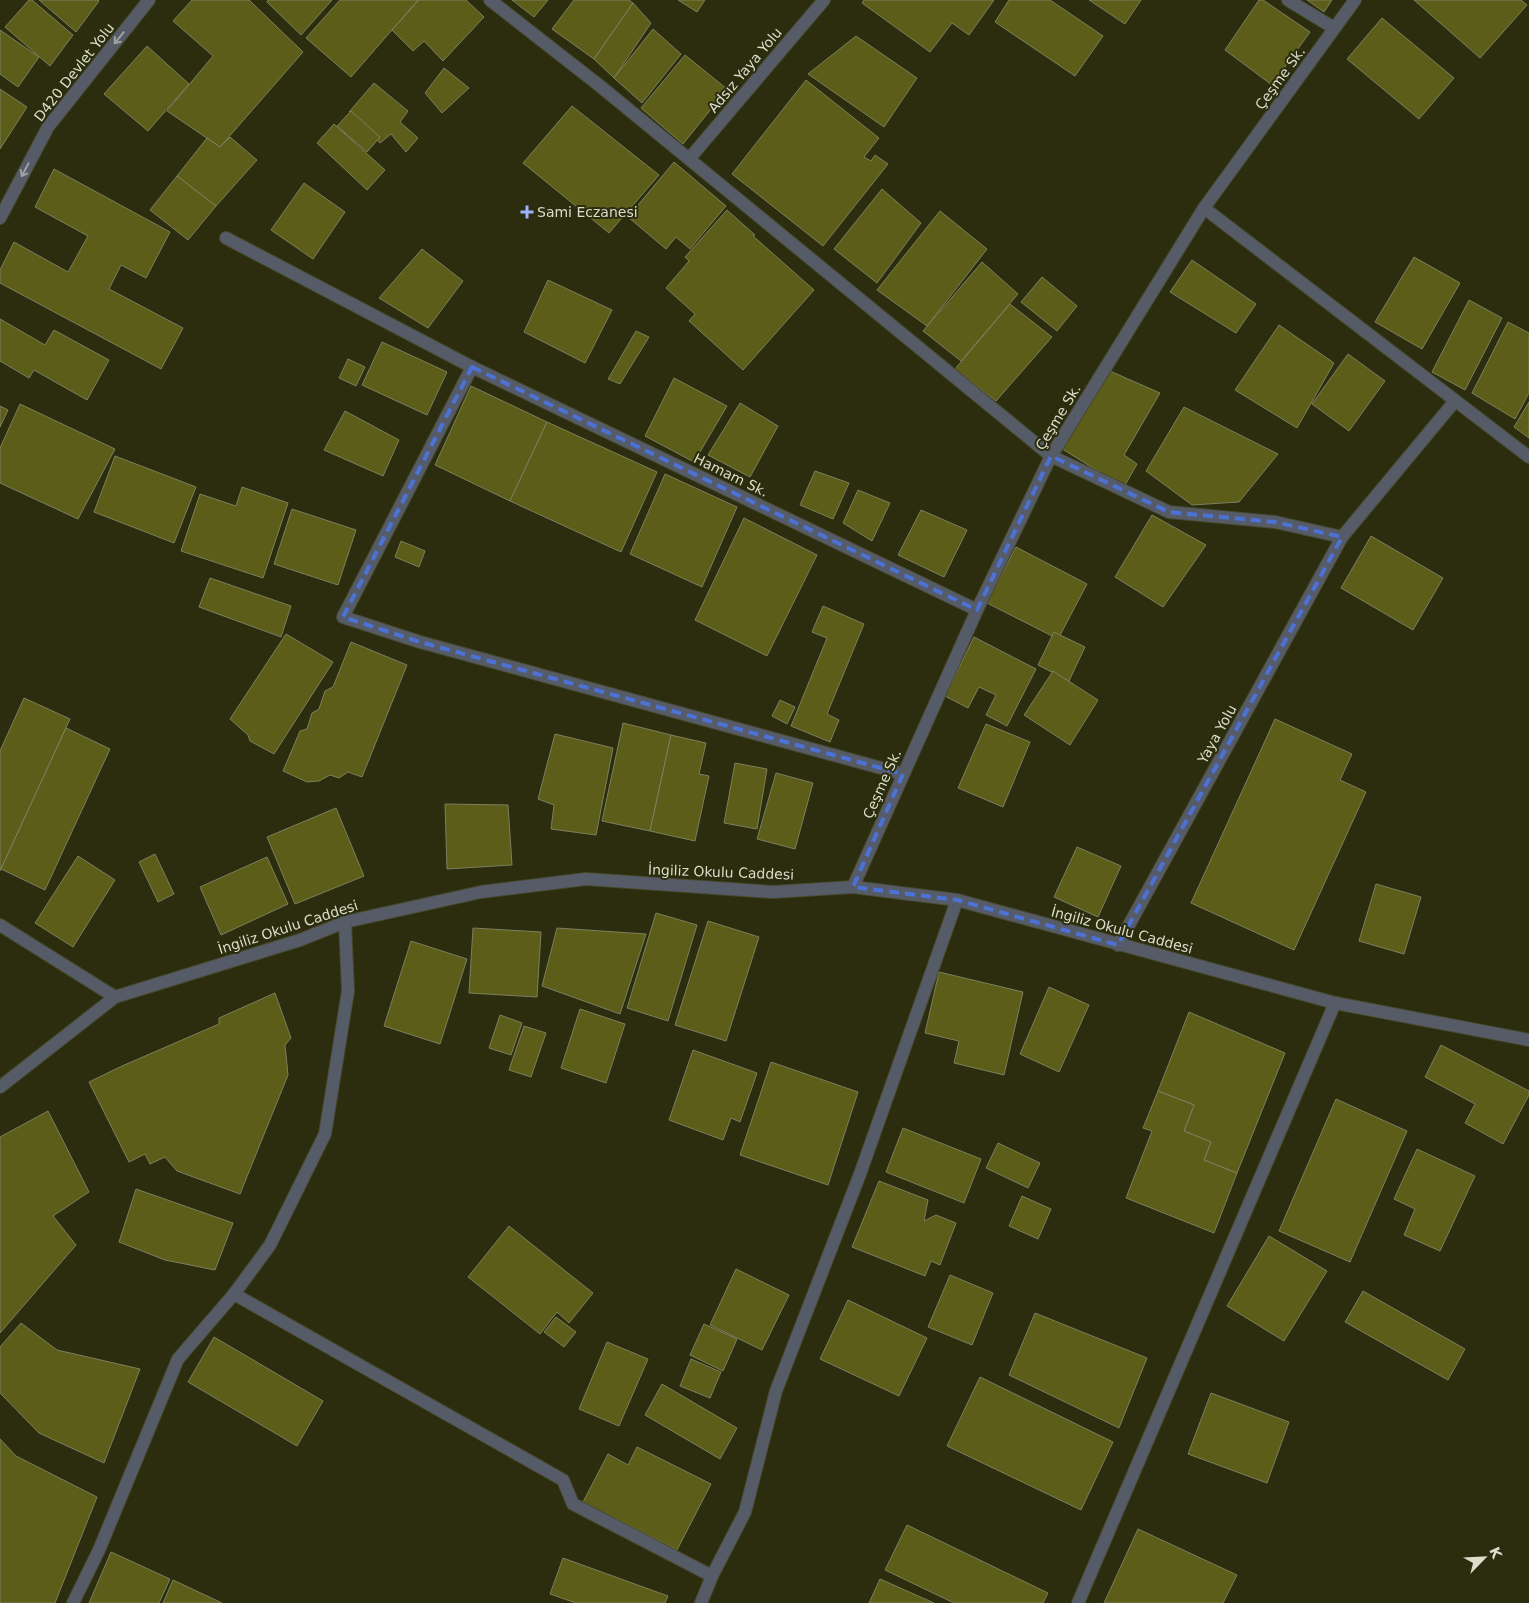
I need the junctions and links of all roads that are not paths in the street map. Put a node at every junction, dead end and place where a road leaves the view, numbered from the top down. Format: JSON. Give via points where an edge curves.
{"nodes":[{"id":1,"x":149,"y":0,"type":"edge"},
{"id":2,"x":490,"y":0,"type":"edge"},
{"id":3,"x":824,"y":0,"type":"edge"},
{"id":4,"x":1288,"y":0,"type":"edge"},
{"id":5,"x":1355,"y":0,"type":"edge"},
{"id":6,"x":1334,"y":28,"type":"junction"},
{"id":7,"x":689,"y":158,"type":"junction"},
{"id":8,"x":1204,"y":208,"type":"junction"},
{"id":9,"x":0,"y":218,"type":"edge"},
{"id":10,"x":226,"y":238,"type":"dead end"},
{"id":11,"x":472,"y":368,"type":"junction"},
{"id":12,"x":1455,"y":401,"type":"junction"},
{"id":13,"x":1051,"y":456,"type":"junction"},
{"id":14,"x":1529,"y":458,"type":"edge"},
{"id":15,"x":1342,"y":537,"type":"junction"},
{"id":16,"x":977,"y":610,"type":"junction"},
{"id":17,"x":903,"y":774,"type":"junction"},
{"id":18,"x":853,"y":888,"type":"junction"},
{"id":19,"x":957,"y":900,"type":"junction"},
{"id":20,"x":345,"y":922,"type":"junction"},
{"id":21,"x":0,"y":924,"type":"edge"},
{"id":22,"x":1118,"y":944,"type":"junction"},
{"id":23,"x":115,"y":997,"type":"junction"},
{"id":24,"x":1335,"y":1003,"type":"junction"},
{"id":25,"x":1529,"y":1040,"type":"edge"},
{"id":26,"x":0,"y":1087,"type":"edge"},
{"id":27,"x":234,"y":1294,"type":"junction"},
{"id":28,"x":712,"y":1576,"type":"junction"},
{"id":29,"x":73,"y":1603,"type":"edge"},
{"id":30,"x":701,"y":1603,"type":"edge"},
{"id":31,"x":1078,"y":1603,"type":"edge"}],
"edges":[{"from":1,"to":9,"type":"street","name":"D420 Devlet Yolu","one_way":true,"via":[[48,127]]},
{"from":2,"to":7,"type":"street"},
{"from":3,"to":7,"type":"street","name":"Adsız Yaya Yolu"},
{"from":4,"to":6,"type":"street"},
{"from":5,"to":6,"type":"street","name":"Çeşme Sk."},
{"from":6,"to":8,"type":"street","name":"Çeşme Sk."},
{"from":7,"to":13,"type":"street"},
{"from":8,"to":12,"type":"street"},
{"from":8,"to":13,"type":"street","name":"Çeşme Sk."},
{"from":10,"to":11,"type":"street","name":"Hamam Sk."},
{"from":11,"to":16,"type":"street","name":"Hamam Sk."},
{"from":11,"to":17,"type":"street","via":[[343,617],[420,642]]},
{"from":12,"to":14,"type":"street"},
{"from":12,"to":15,"type":"street","name":"Yaya Yolu"},
{"from":13,"to":15,"type":"street","via":[[1169,512],[1275,522]]},
{"from":13,"to":16,"type":"street","name":"Çeşme Sk."},
{"from":15,"to":22,"type":"street","name":"Yaya Yolu"},
{"from":16,"to":17,"type":"street","name":"Çeşme Sk."},
{"from":17,"to":18,"type":"street","name":"Çeşme Sk."},
{"from":18,"to":19,"type":"street","name":"İngiliz Okulu Caddesi"},
{"from":18,"to":20,"type":"street","name":"İngiliz Okulu Caddesi","via":[[773,892],[586,879],[481,892]]},
{"from":19,"to":22,"type":"street","name":"İngiliz Okulu Caddesi"},
{"from":19,"to":28,"type":"street","via":[[860,1174],[776,1391],[745,1512]]},
{"from":20,"to":23,"type":"street","name":"İngiliz Okulu Caddesi","via":[[300,940]]},
{"from":20,"to":27,"type":"street","via":[[348,991],[325,1134],[270,1245]]},
{"from":21,"to":23,"type":"street"},
{"from":22,"to":24,"type":"street","name":"İngiliz Okulu Caddesi"},
{"from":23,"to":26,"type":"street","name":"İngiliz Okulu Caddesi"},
{"from":24,"to":25,"type":"street","name":"İngiliz Okulu Caddesi"},
{"from":24,"to":31,"type":"street"},
{"from":27,"to":28,"type":"street","via":[[563,1480],[574,1504]]},
{"from":27,"to":29,"type":"street","via":[[178,1359],[99,1550]]},
{"from":28,"to":30,"type":"street"}]}
